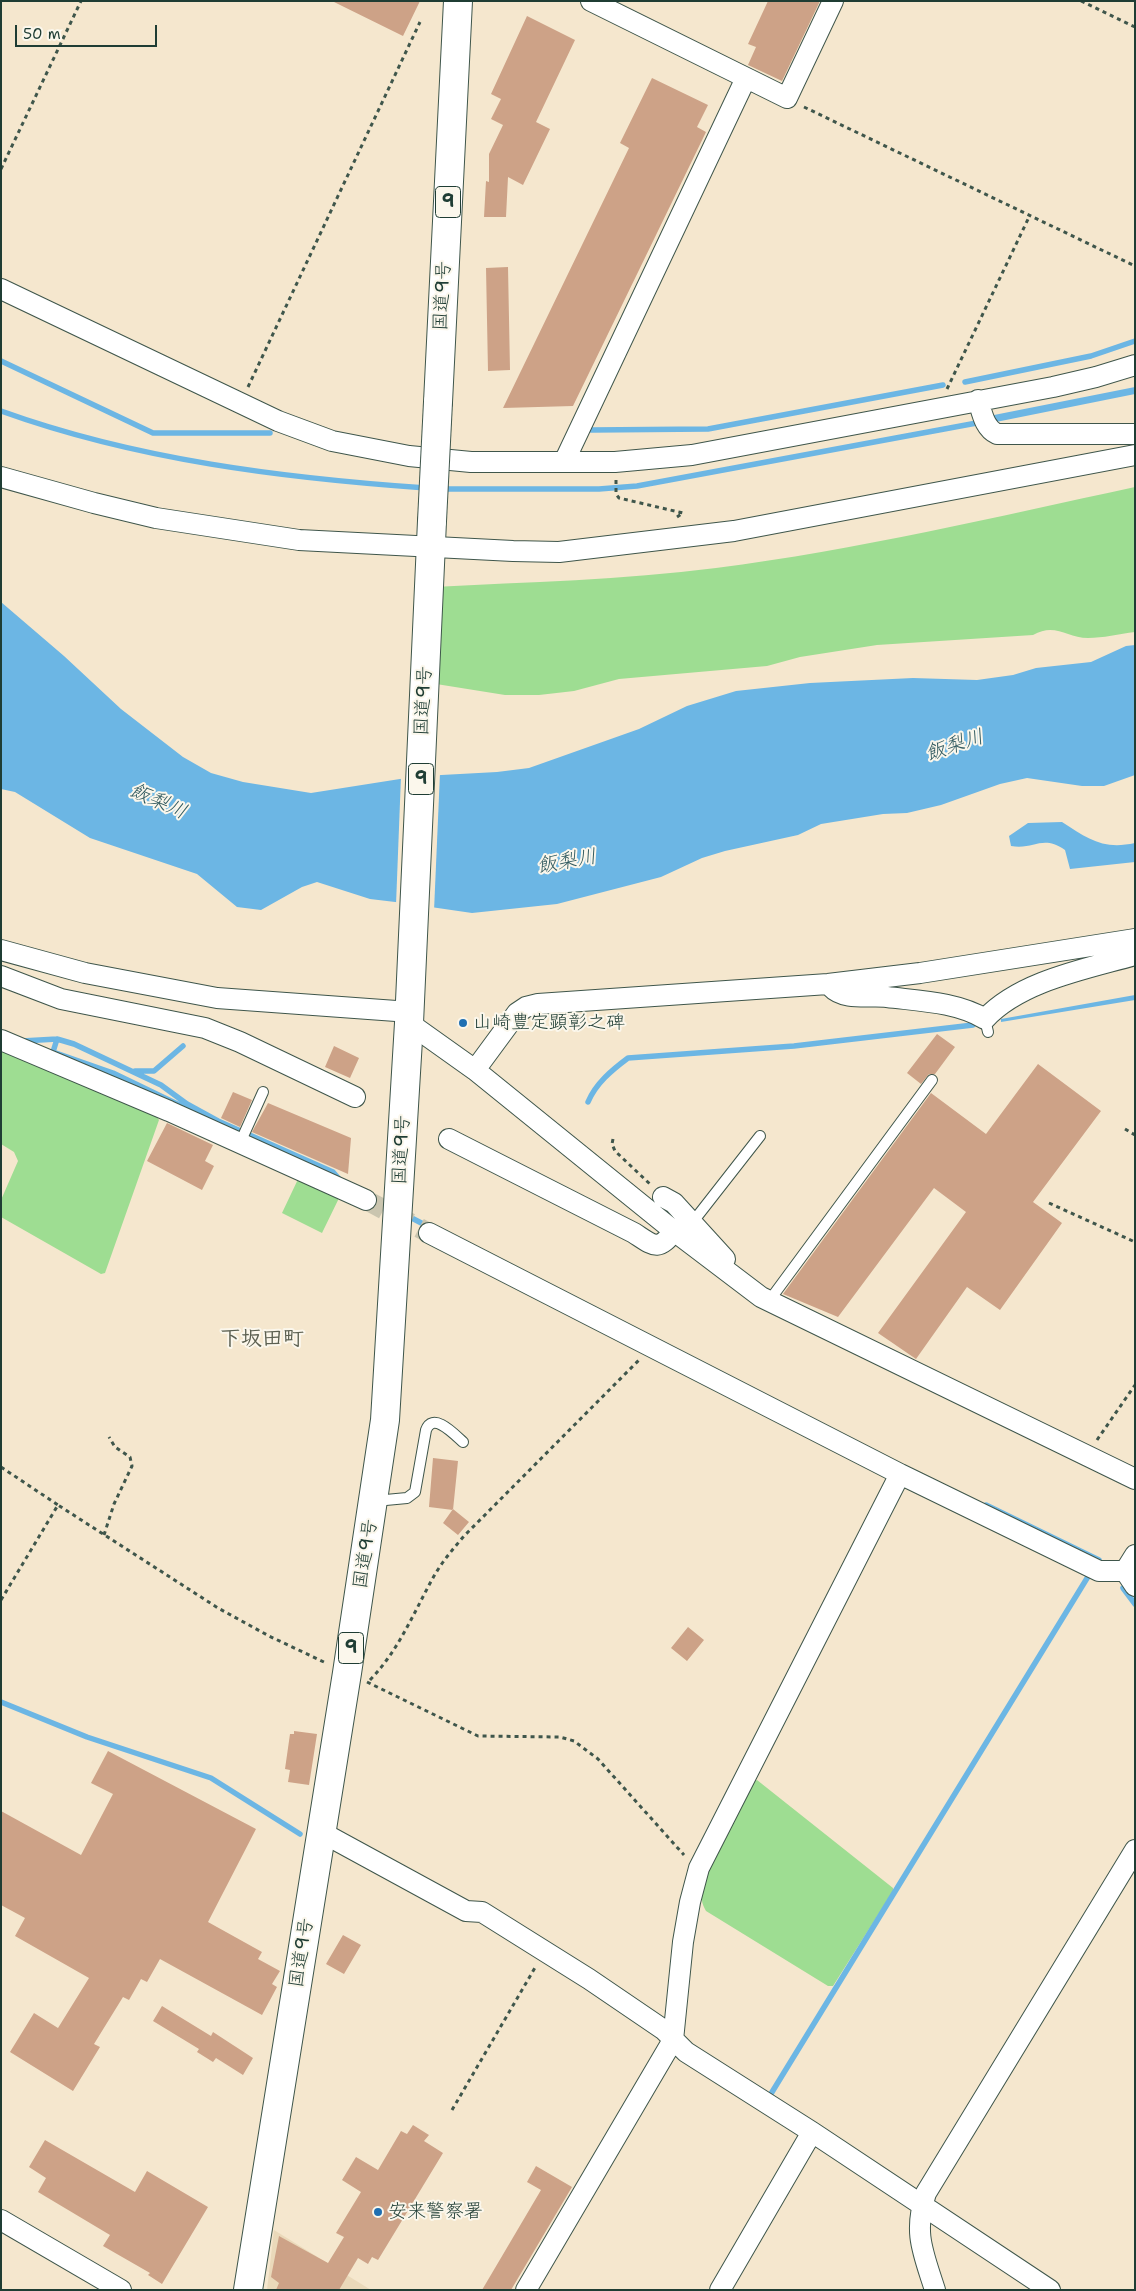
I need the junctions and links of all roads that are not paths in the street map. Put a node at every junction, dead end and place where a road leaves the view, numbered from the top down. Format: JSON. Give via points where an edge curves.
{"nodes":[{"id":1,"x":458,"y":1,"type":"edge"},
{"id":2,"x":591,"y":1,"type":"edge"},
{"id":3,"x":833,"y":1,"type":"edge"},
{"id":4,"x":746,"y":78,"type":"junction"},
{"id":5,"x":1,"y":289,"type":"edge"},
{"id":6,"x":1135,"y":365,"type":"edge"},
{"id":7,"x":978,"y":400,"type":"junction"},
{"id":8,"x":1135,"y":434,"type":"edge"},
{"id":9,"x":1135,"y":455,"type":"edge"},
{"id":10,"x":564,"y":462,"type":"junction"},
{"id":11,"x":1,"y":477,"type":"edge"},
{"id":12,"x":432,"y":542,"type":"junction"},
{"id":13,"x":1135,"y":939,"type":"edge"},
{"id":14,"x":1,"y":950,"type":"edge"},
{"id":15,"x":1135,"y":955,"type":"edge"},
{"id":16,"x":1,"y":976,"type":"edge"},
{"id":17,"x":828,"y":984,"type":"junction"},
{"id":18,"x":410,"y":1012,"type":"junction"},
{"id":19,"x":1,"y":1040,"type":"edge"},
{"id":20,"x":475,"y":1070,"type":"junction"},
{"id":21,"x":932,"y":1080,"type":"dead end"},
{"id":22,"x":262,"y":1092,"type":"dead end"},
{"id":23,"x":355,"y":1097,"type":"dead end"},
{"id":24,"x":760,"y":1136,"type":"dead end"},
{"id":25,"x":242,"y":1137,"type":"junction"},
{"id":26,"x":449,"y":1139,"type":"dead end"},
{"id":27,"x":663,"y":1197,"type":"road end"},
{"id":28,"x":366,"y":1200,"type":"tunnel mouth"},
{"id":29,"x":692,"y":1223,"type":"junction"},
{"id":30,"x":674,"y":1231,"type":"junction"},
{"id":31,"x":429,"y":1233,"type":"tunnel mouth"},
{"id":32,"x":746,"y":1286,"type":"junction"},
{"id":33,"x":768,"y":1301,"type":"junction"},
{"id":34,"x":463,"y":1442,"type":"dead end"},
{"id":35,"x":900,"y":1474,"type":"junction"},
{"id":36,"x":1135,"y":1479,"type":"edge"},
{"id":37,"x":374,"y":1501,"type":"junction"},
{"id":38,"x":1132,"y":1571,"type":"edge"},
{"id":39,"x":321,"y":1832,"type":"junction"},
{"id":40,"x":1135,"y":1850,"type":"edge"},
{"id":41,"x":673,"y":2040,"type":"junction"},
{"id":42,"x":812,"y":2132,"type":"junction"},
{"id":43,"x":922,"y":2207,"type":"junction"},
{"id":44,"x":1,"y":2220,"type":"edge"},
{"id":45,"x":121,"y":2290,"type":"edge"},
{"id":46,"x":248,"y":2290,"type":"edge"},
{"id":47,"x":526,"y":2290,"type":"edge"},
{"id":48,"x":720,"y":2290,"type":"edge"},
{"id":49,"x":935,"y":2290,"type":"edge"},
{"id":50,"x":1050,"y":2290,"type":"edge"}],
"edges":[{"from":1,"to":12,"type":"highway","name":"国道9号","number":"9","bridge":true},
{"from":2,"to":4,"type":"street"},
{"from":3,"to":4,"type":"street","via":[[787,98]]},
{"from":4,"to":10,"type":"street"},
{"from":5,"to":10,"type":"street","via":[[309,433],[356,447],[409,456],[472,462]]},
{"from":6,"to":7,"type":"street","via":[[1079,381]]},
{"from":7,"to":8,"type":"street","via":[[987,425],[997,434]]},
{"from":7,"to":10,"type":"street","via":[[692,455],[657,460]]},
{"from":9,"to":12,"type":"street","via":[[734,531],[559,552]]},
{"from":11,"to":12,"type":"street","via":[[165,519],[299,540]]},
{"from":12,"to":18,"type":"highway","name":"国道9号","number":"9"},
{"from":13,"to":17,"type":"street","via":[[920,974]]},
{"from":14,"to":18,"type":"street","via":[[85,973],[217,998]]},
{"from":15,"to":17,"type":"street","via":[[1029,988],[1006,1000],[986,1026],[967,1009],[885,996],[844,994]]},
{"from":16,"to":23,"type":"street","via":[[61,1000],[205,1028]]},
{"from":17,"to":20,"type":"street","via":[[538,1004],[517,1013]]},
{"from":18,"to":20,"type":"street"},
{"from":18,"to":37,"type":"highway","name":"国道9号","number":"9","via":[[390,1354]]},
{"from":19,"to":25,"type":"street"},
{"from":20,"to":30,"type":"street"},
{"from":21,"to":33,"type":"lane"},
{"from":22,"to":25,"type":"lane"},
{"from":24,"to":29,"type":"lane"},
{"from":25,"to":28,"type":"street"},
{"from":26,"to":30,"type":"street","via":[[650,1244],[664,1243]]},
{"from":27,"to":29,"type":"street","via":[[674,1203]]},
{"from":29,"to":32,"type":"street","via":[[717,1248]]},
{"from":30,"to":32,"type":"street"},
{"from":31,"to":35,"type":"street"},
{"from":32,"to":33,"type":"street"},
{"from":33,"to":36,"type":"street"},
{"from":34,"to":37,"type":"lane","via":[[442,1424],[431,1423],[426,1430],[417,1488],[412,1496]]},
{"from":35,"to":38,"type":"street","via":[[1100,1571]]},
{"from":35,"to":41,"type":"street","via":[[699,1868],[682,1942]]},
{"from":37,"to":39,"type":"highway","name":"国道9号","number":"9","via":[[357,1678]]},
{"from":39,"to":41,"type":"street","via":[[466,1911],[482,1912],[546,1950],[664,2030]]},
{"from":39,"to":46,"type":"highway","name":"国道9号","number":"9"},
{"from":40,"to":43,"type":"street","via":[[926,2193]]},
{"from":41,"to":42,"type":"street","via":[[686,2052]]},
{"from":41,"to":47,"type":"street"},
{"from":42,"to":43,"type":"street"},
{"from":42,"to":48,"type":"street"},
{"from":43,"to":49,"type":"street","via":[[919,2236]]},
{"from":43,"to":50,"type":"street"},
{"from":44,"to":45,"type":"street"}]}
